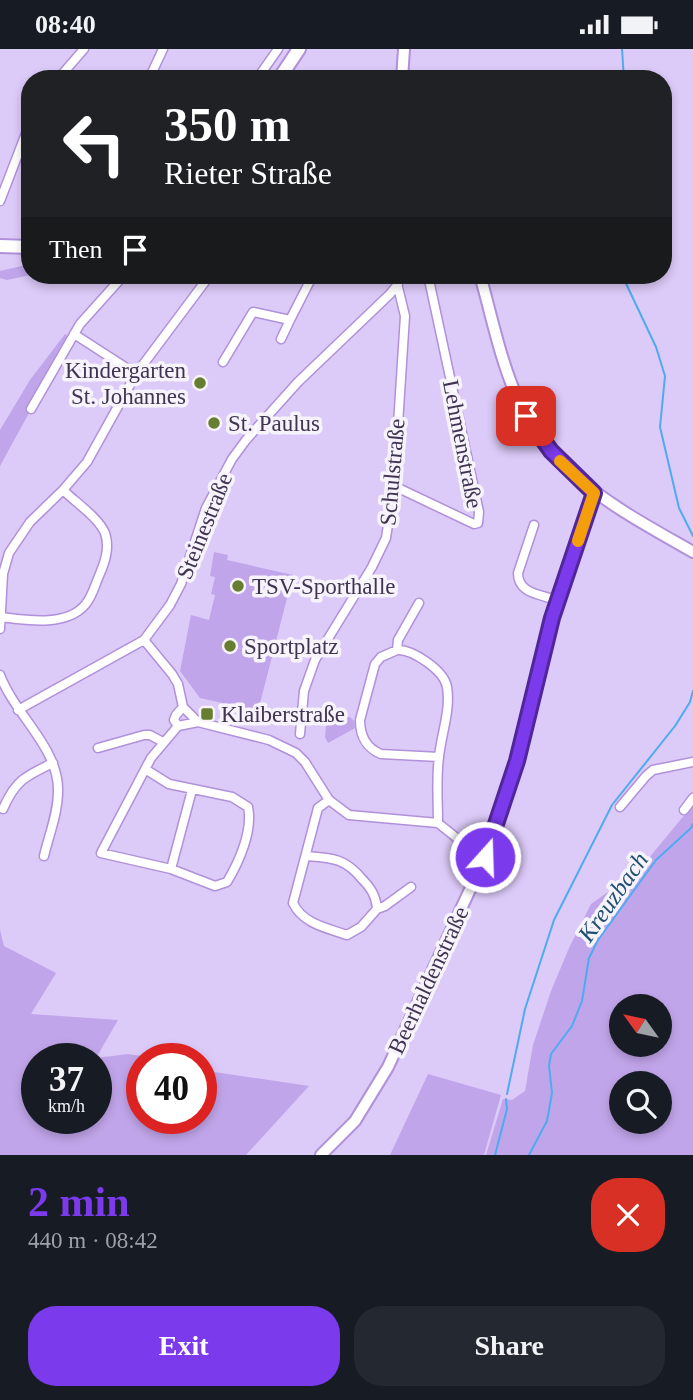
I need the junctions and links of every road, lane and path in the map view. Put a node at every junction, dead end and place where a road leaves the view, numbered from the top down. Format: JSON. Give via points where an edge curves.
{"nodes":[{"id":1,"x":84,"y":49,"type":"edge"},
{"id":2,"x":163,"y":49,"type":"edge"},
{"id":3,"x":278,"y":49,"type":"edge"},
{"id":4,"x":299,"y":49,"type":"edge"},
{"id":5,"x":404,"y":49,"type":"edge"},
{"id":6,"x":66,"y":70,"type":"edge"},
{"id":7,"x":153,"y":70,"type":"edge"},
{"id":8,"x":263,"y":70,"type":"edge"},
{"id":9,"x":284,"y":70,"type":"edge"},
{"id":10,"x":403,"y":70,"type":"edge"},
{"id":11,"x":21,"y":146,"type":"edge"},
{"id":12,"x":0,"y":201,"type":"edge"},
{"id":13,"x":0,"y":246,"type":"edge"},
{"id":14,"x":21,"y":247,"type":"edge"},
{"id":15,"x":116,"y":284,"type":"edge"},
{"id":16,"x":203,"y":284,"type":"edge"},
{"id":17,"x":308,"y":284,"type":"edge"},
{"id":18,"x":395,"y":284,"type":"edge"},
{"id":19,"x":398,"y":284,"type":"edge"},
{"id":20,"x":430,"y":284,"type":"edge"},
{"id":21,"x":483,"y":284,"type":"edge"},
{"id":22,"x":290,"y":320,"type":"junction"},
{"id":23,"x":74,"y":334,"type":"junction"},
{"id":24,"x":281,"y":339,"type":"dead end"},
{"id":25,"x":223,"y":362,"type":"dead end"},
{"id":26,"x":136,"y":374,"type":"junction"},
{"id":27,"x":31,"y":409,"type":"dead end"},
{"id":28,"x":394,"y":486,"type":"junction"},
{"id":29,"x":63,"y":490,"type":"junction"},
{"id":30,"x":594,"y":493,"type":"junction"},
{"id":31,"x":534,"y":525,"type":"dead end"},
{"id":32,"x":4,"y":552,"type":"edge"},
{"id":33,"x":693,"y":552,"type":"edge"},
{"id":34,"x":558,"y":601,"type":"junction"},
{"id":35,"x":419,"y":603,"type":"dead end"},
{"id":36,"x":1,"y":617,"type":"edge"},
{"id":37,"x":0,"y":629,"type":"edge"},
{"id":38,"x":144,"y":639,"type":"junction"},
{"id":39,"x":397,"y":650,"type":"junction"},
{"id":40,"x":0,"y":675,"type":"edge"},
{"id":41,"x":183,"y":706,"type":"junction"},
{"id":42,"x":18,"y":710,"type":"junction"},
{"id":43,"x":198,"y":722,"type":"junction"},
{"id":44,"x":178,"y":726,"type":"junction"},
{"id":45,"x":300,"y":734,"type":"dead end"},
{"id":46,"x":163,"y":742,"type":"junction"},
{"id":47,"x":98,"y":748,"type":"dead end"},
{"id":48,"x":439,"y":757,"type":"junction"},
{"id":49,"x":693,"y":762,"type":"edge"},
{"id":50,"x":53,"y":763,"type":"junction"},
{"id":51,"x":145,"y":769,"type":"junction"},
{"id":52,"x":192,"y":790,"type":"junction"},
{"id":53,"x":693,"y":797,"type":"edge"},
{"id":54,"x":329,"y":800,"type":"junction"},
{"id":55,"x":620,"y":807,"type":"dead end"},
{"id":56,"x":3,"y":809,"type":"dead end"},
{"id":57,"x":684,"y":810,"type":"dead end"},
{"id":58,"x":438,"y":823,"type":"junction"},
{"id":59,"x":44,"y":856,"type":"dead end"},
{"id":60,"x":306,"y":856,"type":"junction"},
{"id":61,"x":485,"y":857,"type":"junction"},
{"id":62,"x":171,"y":869,"type":"junction"},
{"id":63,"x":411,"y":887,"type":"dead end"},
{"id":64,"x":377,"y":909,"type":"junction"},
{"id":65,"x":321,"y":1155,"type":"edge"}],
"edges":[{"from":1,"to":6,"type":"street"},
{"from":2,"to":7,"type":"street"},
{"from":3,"to":8,"type":"street"},
{"from":4,"to":9,"type":"main road"},
{"from":5,"to":10,"type":"street"},
{"from":11,"to":12,"type":"street"},
{"from":13,"to":14,"type":"main road"},
{"from":15,"to":23,"type":"street"},
{"from":16,"to":26,"type":"street"},
{"from":17,"to":22,"type":"street"},
{"from":18,"to":38,"type":"street","name":"Steinestraße","via":[[390,294],[298,382],[232,459],[206,508],[176,594]]},
{"from":19,"to":28,"type":"street","name":"Schulstraße","via":[[405,316]]},
{"from":20,"to":28,"type":"street","name":"Lehmenstraße","via":[[478,523]]},
{"from":21,"to":30,"type":"street","via":[[520,404],[551,451]]},
{"from":22,"to":24,"type":"street"},
{"from":22,"to":25,"type":"street","via":[[253,312]]},
{"from":23,"to":26,"type":"street"},
{"from":23,"to":27,"type":"street"},
{"from":26,"to":29,"type":"street","via":[[87,462]]},
{"from":28,"to":45,"type":"street","name":"Schulstraße","via":[[381,551],[315,660],[304,691]]},
{"from":29,"to":32,"type":"street"},
{"from":29,"to":36,"type":"street","via":[[104,532],[105,559],[89,600],[63,617]]},
{"from":30,"to":33,"type":"street"},
{"from":30,"to":34,"type":"street","name":"Beerhaldenstraße"},
{"from":31,"to":34,"type":"street","via":[[518,581],[524,589]]},
{"from":32,"to":36,"type":"street"},
{"from":34,"to":61,"type":"street","name":"Beerhaldenstraße","via":[[517,761]]},
{"from":35,"to":39,"type":"street"},
{"from":36,"to":37,"type":"street"},
{"from":38,"to":41,"type":"street","via":[[178,684]]},
{"from":38,"to":42,"type":"street","name":"Steinestraße"},
{"from":39,"to":48,"type":"street","via":[[411,652],[447,685]]},
{"from":39,"to":48,"type":"street","via":[[375,664],[360,729],[365,741],[380,754]]},
{"from":40,"to":42,"type":"street"},
{"from":41,"to":43,"type":"street"},
{"from":41,"to":44,"type":"street","via":[[174,720]]},
{"from":42,"to":50,"type":"street"},
{"from":43,"to":44,"type":"street"},
{"from":43,"to":54,"type":"street","via":[[269,740],[296,753]]},
{"from":44,"to":46,"type":"street"},
{"from":46,"to":47,"type":"street","via":[[144,735]]},
{"from":46,"to":51,"type":"street"},
{"from":48,"to":58,"type":"street"},
{"from":49,"to":55,"type":"street","via":[[653,770]]},
{"from":50,"to":56,"type":"street","via":[[18,783]]},
{"from":50,"to":59,"type":"street","via":[[58,791]]},
{"from":51,"to":52,"type":"street","via":[[169,784]]},
{"from":51,"to":62,"type":"street","via":[[101,853]]},
{"from":52,"to":62,"type":"street"},
{"from":52,"to":62,"type":"street","via":[[241,801],[248,807],[248,826],[227,882],[201,882]]},
{"from":53,"to":57,"type":"street"},
{"from":54,"to":58,"type":"street","via":[[349,815]]},
{"from":54,"to":60,"type":"street","via":[[318,808]]},
{"from":58,"to":61,"type":"street"},
{"from":60,"to":64,"type":"street","via":[[351,866],[376,898]]},
{"from":60,"to":64,"type":"street","via":[[293,903],[305,919],[347,935]]},
{"from":61,"to":65,"type":"street","name":"Beerhaldenstraße","via":[[388,1067],[355,1121]]},
{"from":63,"to":64,"type":"street"}]}
